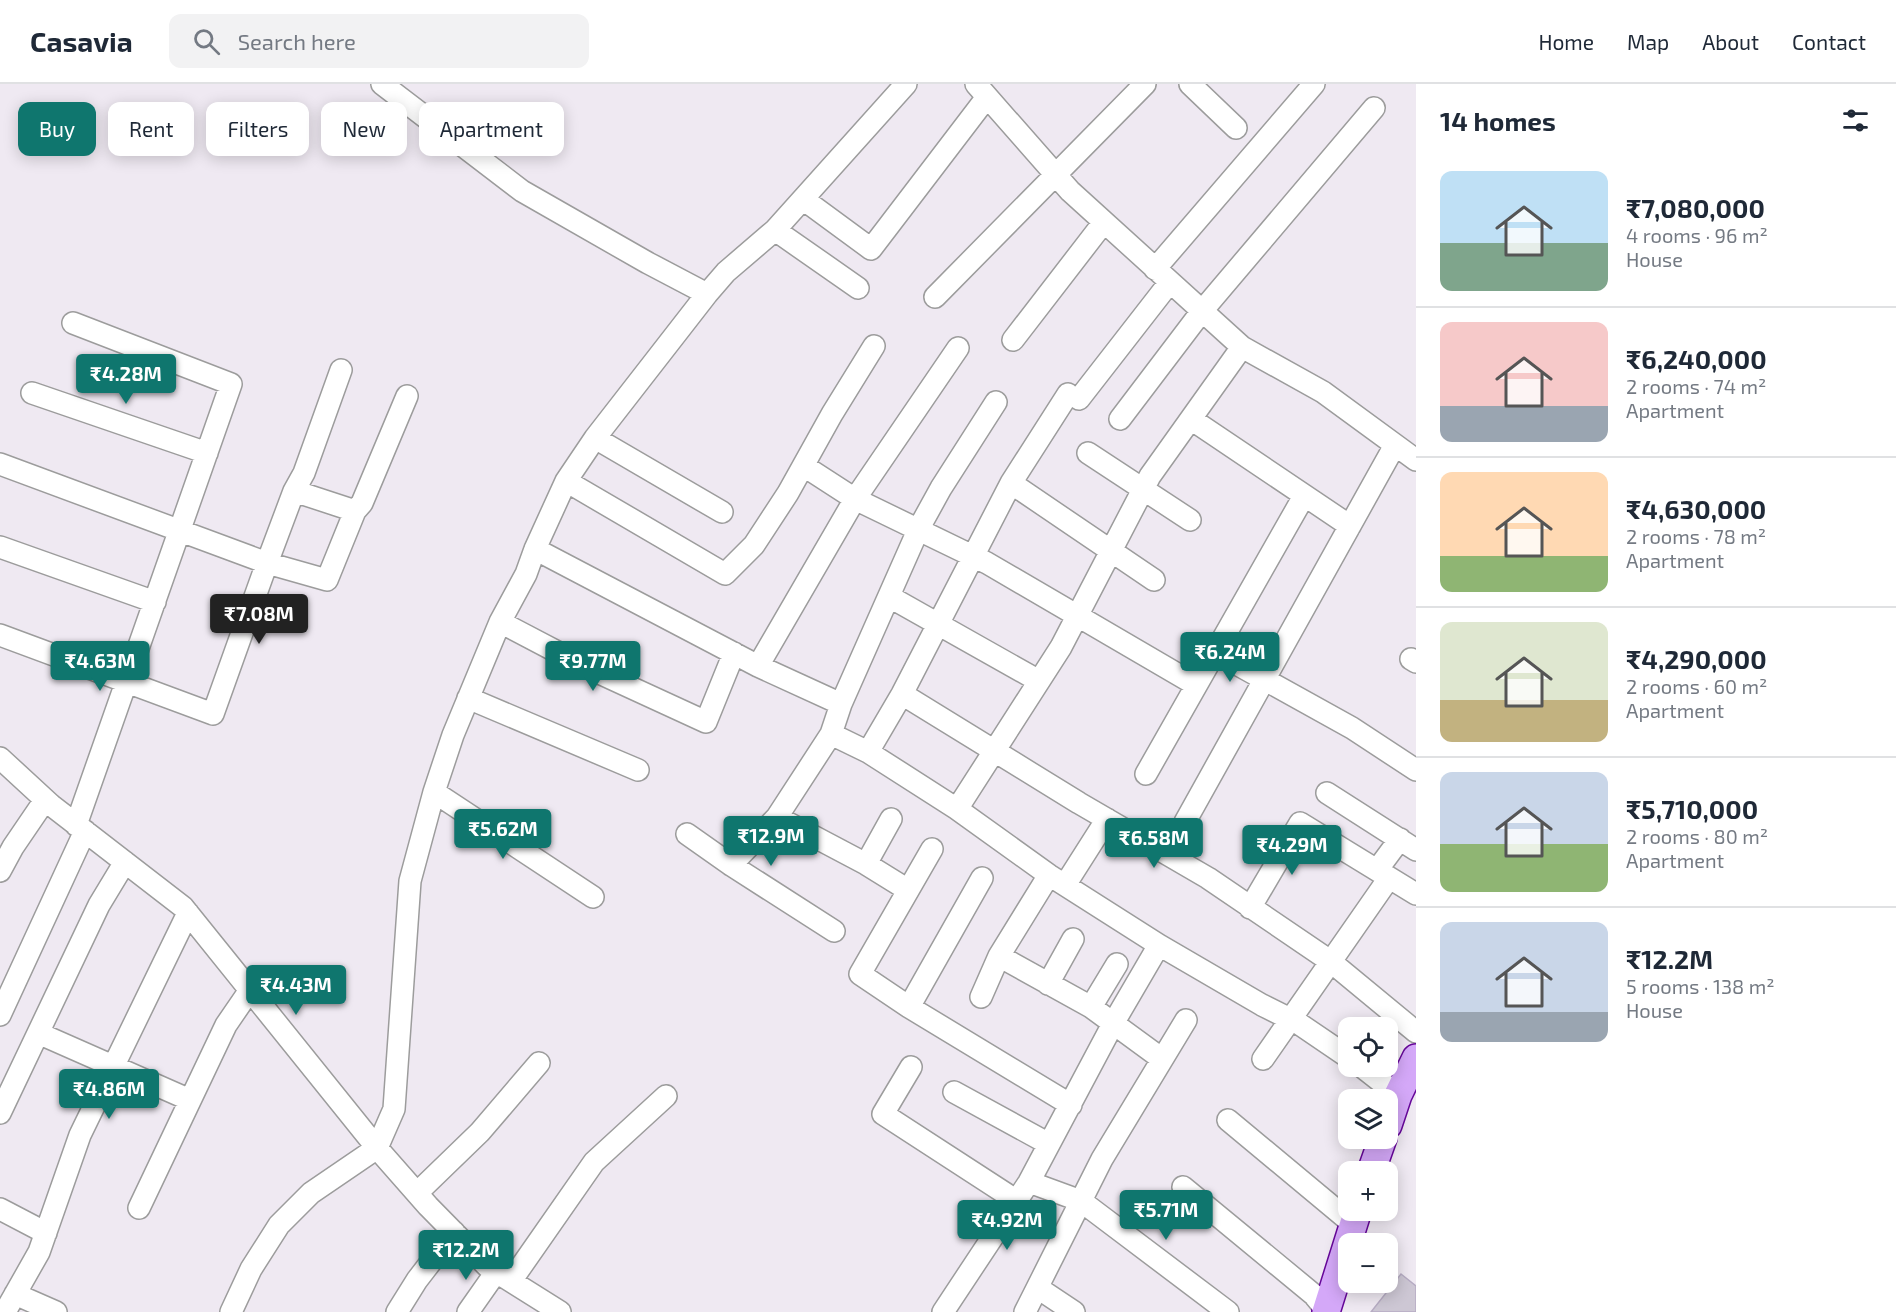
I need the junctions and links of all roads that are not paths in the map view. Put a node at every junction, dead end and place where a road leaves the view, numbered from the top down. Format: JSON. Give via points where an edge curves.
{"nodes":[{"id":1,"x":382,"y":84,"type":"edge"},
{"id":2,"x":906,"y":84,"type":"edge"},
{"id":3,"x":1145,"y":84,"type":"edge"},
{"id":4,"x":1190,"y":84,"type":"edge"},
{"id":5,"x":1314,"y":84,"type":"edge"},
{"id":6,"x":982,"y":90,"type":"edge"},
{"id":7,"x":1374,"y":108,"type":"dead end"},
{"id":8,"x":1236,"y":128,"type":"dead end"},
{"id":9,"x":1056,"y":174,"type":"junction"},
{"id":10,"x":803,"y":199,"type":"junction"},
{"id":11,"x":1104,"y":222,"type":"junction"},
{"id":12,"x":775,"y":230,"type":"junction"},
{"id":13,"x":1163,"y":275,"type":"junction"},
{"id":14,"x":858,"y":288,"type":"dead end"},
{"id":15,"x":707,"y":294,"type":"junction"},
{"id":16,"x":935,"y":297,"type":"dead end"},
{"id":17,"x":1202,"y":311,"type":"junction"},
{"id":18,"x":73,"y":323,"type":"dead end"},
{"id":19,"x":1013,"y":340,"type":"dead end"},
{"id":20,"x":874,"y":346,"type":"dead end"},
{"id":21,"x":1242,"y":347,"type":"junction"},
{"id":22,"x":958,"y":348,"type":"dead end"},
{"id":23,"x":341,"y":370,"type":"dead end"},
{"id":24,"x":32,"y":393,"type":"dead end"},
{"id":25,"x":407,"y":396,"type":"dead end"},
{"id":26,"x":996,"y":402,"type":"dead end"},
{"id":27,"x":1120,"y":419,"type":"dead end"},
{"id":28,"x":1191,"y":419,"type":"junction"},
{"id":29,"x":595,"y":438,"type":"junction"},
{"id":30,"x":1395,"y":445,"type":"junction"},
{"id":31,"x":207,"y":453,"type":"junction"},
{"id":32,"x":1088,"y":453,"type":"dead end"},
{"id":33,"x":1416,"y":460,"type":"edge"},
{"id":34,"x":0,"y":464,"type":"edge"},
{"id":35,"x":804,"y":466,"type":"junction"},
{"id":36,"x":566,"y":482,"type":"junction"},
{"id":37,"x":1011,"y":483,"type":"junction"},
{"id":38,"x":1143,"y":489,"type":"junction"},
{"id":39,"x":294,"y":491,"type":"junction"},
{"id":40,"x":1304,"y":495,"type":"junction"},
{"id":41,"x":855,"y":499,"type":"junction"},
{"id":42,"x":355,"y":511,"type":"junction"},
{"id":43,"x":722,"y":512,"type":"dead end"},
{"id":44,"x":1190,"y":520,"type":"dead end"},
{"id":45,"x":1350,"y":526,"type":"junction"},
{"id":46,"x":919,"y":528,"type":"junction"},
{"id":47,"x":180,"y":531,"type":"junction"},
{"id":48,"x":0,"y":547,"type":"edge"},
{"id":49,"x":535,"y":549,"type":"junction"},
{"id":50,"x":1112,"y":550,"type":"junction"},
{"id":51,"x":974,"y":558,"type":"junction"},
{"id":52,"x":267,"y":563,"type":"junction"},
{"id":53,"x":1154,"y":580,"type":"dead end"},
{"id":54,"x":890,"y":597,"type":"junction"},
{"id":55,"x":155,"y":602,"type":"junction"},
{"id":56,"x":1078,"y":615,"type":"junction"},
{"id":57,"x":500,"y":622,"type":"junction"},
{"id":58,"x":939,"y":623,"type":"junction"},
{"id":59,"x":0,"y":634,"type":"edge"},
{"id":60,"x":1215,"y":652,"type":"junction"},
{"id":61,"x":734,"y":653,"type":"junction"},
{"id":62,"x":758,"y":666,"type":"junction"},
{"id":63,"x":1264,"y":680,"type":"junction"},
{"id":64,"x":127,"y":681,"type":"junction"},
{"id":65,"x":1039,"y":681,"type":"junction"},
{"id":66,"x":1196,"y":685,"type":"junction"},
{"id":67,"x":902,"y":694,"type":"junction"},
{"id":68,"x":468,"y":698,"type":"junction"},
{"id":69,"x":841,"y":704,"type":"junction"},
{"id":70,"x":831,"y":734,"type":"junction"},
{"id":71,"x":994,"y":750,"type":"junction"},
{"id":72,"x":868,"y":752,"type":"junction"},
{"id":73,"x":0,"y":758,"type":"edge"},
{"id":74,"x":638,"y":770,"type":"dead end"},
{"id":75,"x":1416,"y":770,"type":"edge"},
{"id":76,"x":1146,"y":774,"type":"dead end"},
{"id":77,"x":434,"y":792,"type":"junction"},
{"id":78,"x":1327,"y":793,"type":"dead end"},
{"id":79,"x":45,"y":800,"type":"junction"},
{"id":80,"x":957,"y":809,"type":"junction"},
{"id":81,"x":777,"y":817,"type":"junction"},
{"id":82,"x":891,"y":819,"type":"dead end"},
{"id":83,"x":1107,"y":819,"type":"junction"},
{"id":84,"x":1185,"y":822,"type":"dead end"},
{"id":85,"x":81,"y":828,"type":"junction"},
{"id":86,"x":687,"y":834,"type":"dead end"},
{"id":87,"x":1408,"y":844,"type":"edge"},
{"id":88,"x":932,"y":849,"type":"dead end"},
{"id":89,"x":125,"y":862,"type":"junction"},
{"id":90,"x":866,"y":864,"type":"junction"},
{"id":91,"x":731,"y":865,"type":"junction"},
{"id":92,"x":0,"y":871,"type":"edge"},
{"id":93,"x":1383,"y":874,"type":"junction"},
{"id":94,"x":982,"y":878,"type":"dead end"},
{"id":95,"x":1057,"y":880,"type":"junction"},
{"id":96,"x":908,"y":890,"type":"junction"},
{"id":97,"x":1416,"y":894,"type":"edge"},
{"id":98,"x":593,"y":897,"type":"dead end"},
{"id":99,"x":1250,"y":908,"type":"junction"},
{"id":100,"x":188,"y":913,"type":"junction"},
{"id":101,"x":834,"y":931,"type":"dead end"},
{"id":102,"x":1073,"y":939,"type":"dead end"},
{"id":103,"x":1159,"y":945,"type":"junction"},
{"id":104,"x":999,"y":956,"type":"junction"},
{"id":105,"x":1330,"y":961,"type":"junction"},
{"id":106,"x":1117,"y":964,"type":"dead end"},
{"id":107,"x":1048,"y":984,"type":"junction"},
{"id":108,"x":250,"y":990,"type":"junction"},
{"id":109,"x":981,"y":997,"type":"dead end"},
{"id":110,"x":1091,"y":1006,"type":"junction"},
{"id":111,"x":909,"y":1007,"type":"junction"},
{"id":112,"x":0,"y":1015,"type":"edge"},
{"id":113,"x":1186,"y":1020,"type":"dead end"},
{"id":114,"x":1289,"y":1020,"type":"junction"},
{"id":115,"x":1114,"y":1022,"type":"junction"},
{"id":116,"x":1416,"y":1032,"type":"edge"},
{"id":117,"x":38,"y":1033,"type":"junction"},
{"id":118,"x":1338,"y":1050,"type":"edge"},
{"id":119,"x":1416,"y":1058,"type":"edge"},
{"id":120,"x":1162,"y":1059,"type":"junction"},
{"id":121,"x":1263,"y":1059,"type":"dead end"},
{"id":122,"x":539,"y":1063,"type":"dead end"},
{"id":123,"x":114,"y":1066,"type":"junction"},
{"id":124,"x":911,"y":1067,"type":"dead end"},
{"id":125,"x":1375,"y":1077,"type":"edge"},
{"id":126,"x":1390,"y":1089,"type":"edge"},
{"id":127,"x":954,"y":1092,"type":"dead end"},
{"id":128,"x":1398,"y":1095,"type":"edge"},
{"id":129,"x":666,"y":1096,"type":"dead end"},
{"id":130,"x":190,"y":1100,"type":"junction"},
{"id":131,"x":1071,"y":1106,"type":"junction"},
{"id":132,"x":0,"y":1113,"type":"edge"},
{"id":133,"x":1228,"y":1120,"type":"dead end"},
{"id":134,"x":1049,"y":1144,"type":"junction"},
{"id":135,"x":377,"y":1148,"type":"junction"},
{"id":136,"x":1029,"y":1182,"type":"junction"},
{"id":137,"x":1183,"y":1187,"type":"dead end"},
{"id":138,"x":417,"y":1193,"type":"junction"},
{"id":139,"x":1017,"y":1201,"type":"junction"},
{"id":140,"x":1081,"y":1201,"type":"junction"},
{"id":141,"x":1338,"y":1204,"type":"edge"},
{"id":142,"x":139,"y":1208,"type":"dead end"},
{"id":143,"x":0,"y":1209,"type":"edge"},
{"id":144,"x":1354,"y":1221,"type":"edge"},
{"id":145,"x":454,"y":1232,"type":"junction"},
{"id":146,"x":46,"y":1233,"type":"junction"},
{"id":147,"x":504,"y":1276,"type":"junction"},
{"id":148,"x":1038,"y":1288,"type":"junction"},
{"id":149,"x":15,"y":1294,"type":"junction"},
{"id":150,"x":551,"y":1310,"type":"edge"},
{"id":151,"x":5,"y":1312,"type":"edge"},
{"id":152,"x":56,"y":1312,"type":"edge"},
{"id":153,"x":231,"y":1312,"type":"edge"},
{"id":154,"x":397,"y":1312,"type":"edge"},
{"id":155,"x":468,"y":1312,"type":"edge"},
{"id":156,"x":944,"y":1312,"type":"edge"},
{"id":157,"x":1025,"y":1312,"type":"edge"},
{"id":158,"x":1074,"y":1312,"type":"edge"},
{"id":159,"x":1228,"y":1312,"type":"edge"},
{"id":160,"x":1327,"y":1312,"type":"edge"}],
"edges":[{"from":1,"to":15,"type":"street","via":[[522,191]]},
{"from":2,"to":10,"type":"street"},
{"from":3,"to":9,"type":"street"},
{"from":4,"to":8,"type":"street"},
{"from":5,"to":13,"type":"street"},
{"from":6,"to":9,"type":"street"},
{"from":6,"to":10,"type":"street","via":[[871,249]]},
{"from":7,"to":17,"type":"street"},
{"from":9,"to":11,"type":"street"},
{"from":9,"to":16,"type":"street"},
{"from":10,"to":12,"type":"street"},
{"from":11,"to":13,"type":"street"},
{"from":11,"to":19,"type":"street"},
{"from":12,"to":14,"type":"street"},
{"from":12,"to":15,"type":"street"},
{"from":13,"to":17,"type":"street"},
{"from":13,"to":37,"type":"street"},
{"from":15,"to":29,"type":"street"},
{"from":17,"to":21,"type":"street"},
{"from":17,"to":27,"type":"street"},
{"from":18,"to":31,"type":"street","via":[[231,384]]},
{"from":20,"to":35,"type":"street"},
{"from":21,"to":28,"type":"street"},
{"from":21,"to":30,"type":"street","via":[[1323,392]]},
{"from":22,"to":41,"type":"street"},
{"from":23,"to":39,"type":"street"},
{"from":24,"to":31,"type":"street"},
{"from":25,"to":42,"type":"street","via":[[362,504]]},
{"from":26,"to":46,"type":"street"},
{"from":28,"to":38,"type":"street"},
{"from":28,"to":40,"type":"street"},
{"from":29,"to":36,"type":"street"},
{"from":29,"to":43,"type":"street"},
{"from":30,"to":33,"type":"street"},
{"from":30,"to":45,"type":"street"},
{"from":31,"to":47,"type":"street"},
{"from":32,"to":38,"type":"street"},
{"from":34,"to":47,"type":"street"},
{"from":35,"to":36,"type":"street","via":[[754,545],[725,574]]},
{"from":35,"to":41,"type":"street"},
{"from":36,"to":49,"type":"street"},
{"from":37,"to":50,"type":"street"},
{"from":37,"to":51,"type":"street"},
{"from":38,"to":44,"type":"street"},
{"from":38,"to":50,"type":"street"},
{"from":39,"to":42,"type":"street"},
{"from":39,"to":52,"type":"street"},
{"from":40,"to":45,"type":"street"},
{"from":40,"to":60,"type":"street"},
{"from":41,"to":46,"type":"street"},
{"from":41,"to":62,"type":"street"},
{"from":42,"to":52,"type":"street","via":[[327,580]]},
{"from":45,"to":63,"type":"street"},
{"from":46,"to":51,"type":"street"},
{"from":46,"to":54,"type":"street"},
{"from":47,"to":52,"type":"street"},
{"from":47,"to":55,"type":"street"},
{"from":48,"to":55,"type":"street"},
{"from":49,"to":57,"type":"street"},
{"from":49,"to":61,"type":"street"},
{"from":50,"to":53,"type":"street"},
{"from":50,"to":56,"type":"street"},
{"from":51,"to":56,"type":"street"},
{"from":51,"to":58,"type":"street"},
{"from":52,"to":64,"type":"street","via":[[213,714]]},
{"from":54,"to":58,"type":"street"},
{"from":54,"to":69,"type":"street"},
{"from":55,"to":64,"type":"street"},
{"from":56,"to":65,"type":"street"},
{"from":56,"to":66,"type":"street"},
{"from":57,"to":61,"type":"street","via":[[706,722]]},
{"from":57,"to":68,"type":"street"},
{"from":58,"to":65,"type":"street"},
{"from":58,"to":67,"type":"street"},
{"from":59,"to":64,"type":"street"},
{"from":60,"to":63,"type":"street"},
{"from":60,"to":66,"type":"street"},
{"from":61,"to":62,"type":"street"},
{"from":62,"to":69,"type":"street"},
{"from":63,"to":75,"type":"street","via":[[1352,728]]},
{"from":63,"to":84,"type":"street"},
{"from":64,"to":85,"type":"street"},
{"from":65,"to":71,"type":"street"},
{"from":66,"to":76,"type":"street"},
{"from":67,"to":71,"type":"street"},
{"from":67,"to":72,"type":"street"},
{"from":68,"to":74,"type":"street"},
{"from":68,"to":77,"type":"street"},
{"from":69,"to":70,"type":"street"},
{"from":70,"to":72,"type":"street"},
{"from":70,"to":81,"type":"street"},
{"from":71,"to":80,"type":"street"},
{"from":71,"to":83,"type":"street"},
{"from":72,"to":80,"type":"street"},
{"from":73,"to":79,"type":"street"},
{"from":77,"to":98,"type":"street"},
{"from":77,"to":135,"type":"street","via":[[410,881],[394,1109]]},
{"from":78,"to":87,"type":"street"},
{"from":79,"to":85,"type":"street"},
{"from":79,"to":92,"type":"street"},
{"from":80,"to":95,"type":"street"},
{"from":81,"to":90,"type":"street"},
{"from":81,"to":91,"type":"street"},
{"from":82,"to":90,"type":"street"},
{"from":83,"to":95,"type":"street"},
{"from":83,"to":99,"type":"street","via":[[1208,878]]},
{"from":85,"to":89,"type":"street"},
{"from":85,"to":112,"type":"street"},
{"from":86,"to":91,"type":"street"},
{"from":87,"to":93,"type":"street"},
{"from":88,"to":96,"type":"street"},
{"from":89,"to":100,"type":"street"},
{"from":89,"to":117,"type":"street","via":[[99,905]]},
{"from":90,"to":96,"type":"street"},
{"from":91,"to":101,"type":"street"},
{"from":93,"to":97,"type":"street"},
{"from":93,"to":99,"type":"street","via":[[1300,824]]},
{"from":93,"to":105,"type":"street"},
{"from":94,"to":111,"type":"street"},
{"from":95,"to":103,"type":"street"},
{"from":95,"to":104,"type":"street"},
{"from":96,"to":111,"type":"street","via":[[861,974]]},
{"from":99,"to":105,"type":"street"},
{"from":100,"to":108,"type":"street"},
{"from":100,"to":123,"type":"street"},
{"from":102,"to":107,"type":"street"},
{"from":103,"to":114,"type":"street"},
{"from":103,"to":115,"type":"street"},
{"from":104,"to":107,"type":"street"},
{"from":104,"to":109,"type":"street"},
{"from":105,"to":114,"type":"street"},
{"from":105,"to":116,"type":"street"},
{"from":106,"to":110,"type":"street"},
{"from":107,"to":110,"type":"street"},
{"from":108,"to":130,"type":"street","via":[[225,1025]]},
{"from":108,"to":135,"type":"street"},
{"from":110,"to":115,"type":"street"},
{"from":111,"to":131,"type":"street"},
{"from":113,"to":120,"type":"street"},
{"from":114,"to":118,"type":"street"},
{"from":114,"to":121,"type":"street"},
{"from":115,"to":120,"type":"street"},
{"from":115,"to":131,"type":"street"},
{"from":117,"to":123,"type":"street"},
{"from":117,"to":132,"type":"street"},
{"from":119,"to":128,"type":"main road"},
{"from":120,"to":140,"type":"street"},
{"from":122,"to":138,"type":"street","via":[[480,1132]]},
{"from":123,"to":130,"type":"street"},
{"from":123,"to":146,"type":"street","via":[[80,1135]]},
{"from":124,"to":139,"type":"street","via":[[884,1114]]},
{"from":125,"to":126,"type":"street"},
{"from":127,"to":134,"type":"street"},
{"from":129,"to":147,"type":"street","via":[[594,1162]]},
{"from":130,"to":142,"type":"street"},
{"from":131,"to":134,"type":"street"},
{"from":133,"to":141,"type":"street"},
{"from":134,"to":136,"type":"street"},
{"from":135,"to":138,"type":"street"},
{"from":135,"to":153,"type":"street","via":[[311,1193],[279,1224],[251,1269]]},
{"from":136,"to":139,"type":"street"},
{"from":136,"to":140,"type":"street"},
{"from":137,"to":160,"type":"street","via":[[1314,1295]]},
{"from":138,"to":145,"type":"street"},
{"from":139,"to":156,"type":"street"},
{"from":140,"to":148,"type":"street"},
{"from":140,"to":159,"type":"street"},
{"from":143,"to":146,"type":"street"},
{"from":144,"to":160,"type":"main road"},
{"from":145,"to":147,"type":"street","via":[[487,1266]]},
{"from":145,"to":154,"type":"street"},
{"from":146,"to":149,"type":"street"},
{"from":147,"to":150,"type":"street"},
{"from":147,"to":155,"type":"street"},
{"from":148,"to":157,"type":"street"},
{"from":148,"to":158,"type":"street"},
{"from":149,"to":151,"type":"street"},
{"from":149,"to":152,"type":"street"}]}
